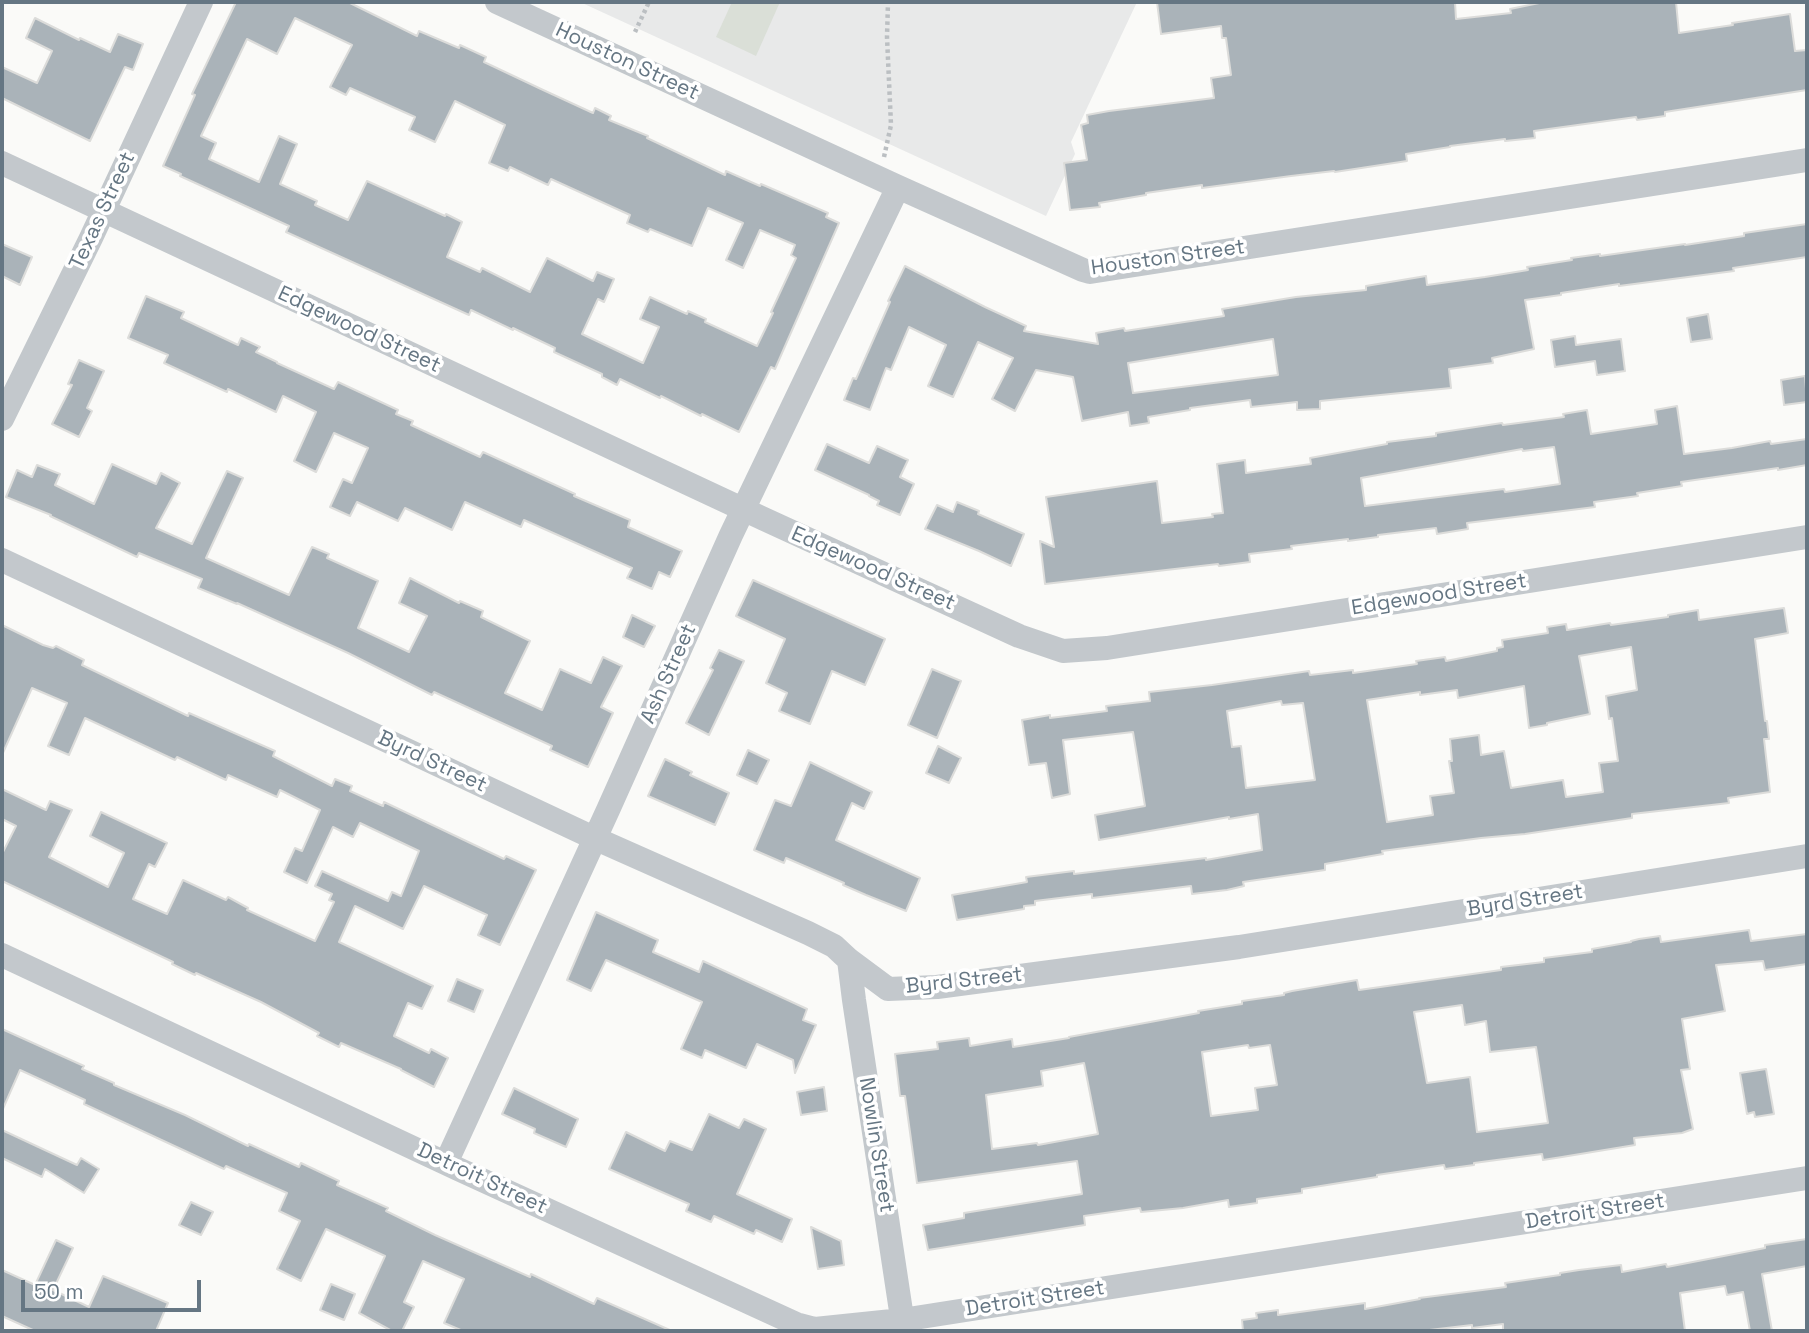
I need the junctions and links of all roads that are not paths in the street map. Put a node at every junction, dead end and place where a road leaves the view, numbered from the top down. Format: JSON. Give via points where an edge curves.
{"nodes":[{"id":1,"x":201,"y":2,"type":"edge"},
{"id":2,"x":497,"y":2,"type":"edge"},
{"id":3,"x":1807,"y":160,"type":"edge"},
{"id":4,"x":2,"y":163,"type":"edge"},
{"id":5,"x":898,"y":187,"type":"junction"},
{"id":6,"x":104,"y":210,"type":"junction"},
{"id":7,"x":2,"y":419,"type":"edge"},
{"id":8,"x":743,"y":509,"type":"junction"},
{"id":9,"x":1807,"y":537,"type":"edge"},
{"id":10,"x":2,"y":559,"type":"edge"},
{"id":11,"x":594,"y":838,"type":"junction"},
{"id":12,"x":1807,"y":856,"type":"edge"},
{"id":13,"x":2,"y":955,"type":"edge"},
{"id":14,"x":849,"y":960,"type":"junction"},
{"id":15,"x":446,"y":1163,"type":"junction"},
{"id":16,"x":1807,"y":1178,"type":"edge"},
{"id":17,"x":903,"y":1325,"type":"edge"}],
"edges":[{"from":1,"to":6,"type":"street","name":"Texas Street"},
{"from":2,"to":5,"type":"street","name":"Houston Street"},
{"from":3,"to":5,"type":"street","name":"Houston Street","via":[[1090,272]]},
{"from":4,"to":6,"type":"street","name":"Edgewood Street"},
{"from":5,"to":8,"type":"street","name":"Ash Street"},
{"from":6,"to":7,"type":"street","name":"Texas Street"},
{"from":6,"to":8,"type":"street","name":"Edgewood Street"},
{"from":8,"to":9,"type":"street","name":"Edgewood Street","via":[[1063,652]]},
{"from":8,"to":11,"type":"street","name":"Ash Street"},
{"from":10,"to":11,"type":"street","name":"Byrd Street"},
{"from":11,"to":14,"type":"street","name":"Byrd Street","via":[[807,933],[834,946]]},
{"from":11,"to":15,"type":"street","name":"Ash Street"},
{"from":12,"to":14,"type":"street","name":"Byrd Street","via":[[1239,947],[937,987],[888,989]]},
{"from":13,"to":15,"type":"street","name":"Detroit Street"},
{"from":14,"to":17,"type":"street","name":"Nowlin Street"},
{"from":15,"to":17,"type":"street","name":"Detroit Street","via":[[796,1324],[815,1329]]},
{"from":16,"to":17,"type":"street","name":"Detroit Street"}]}
